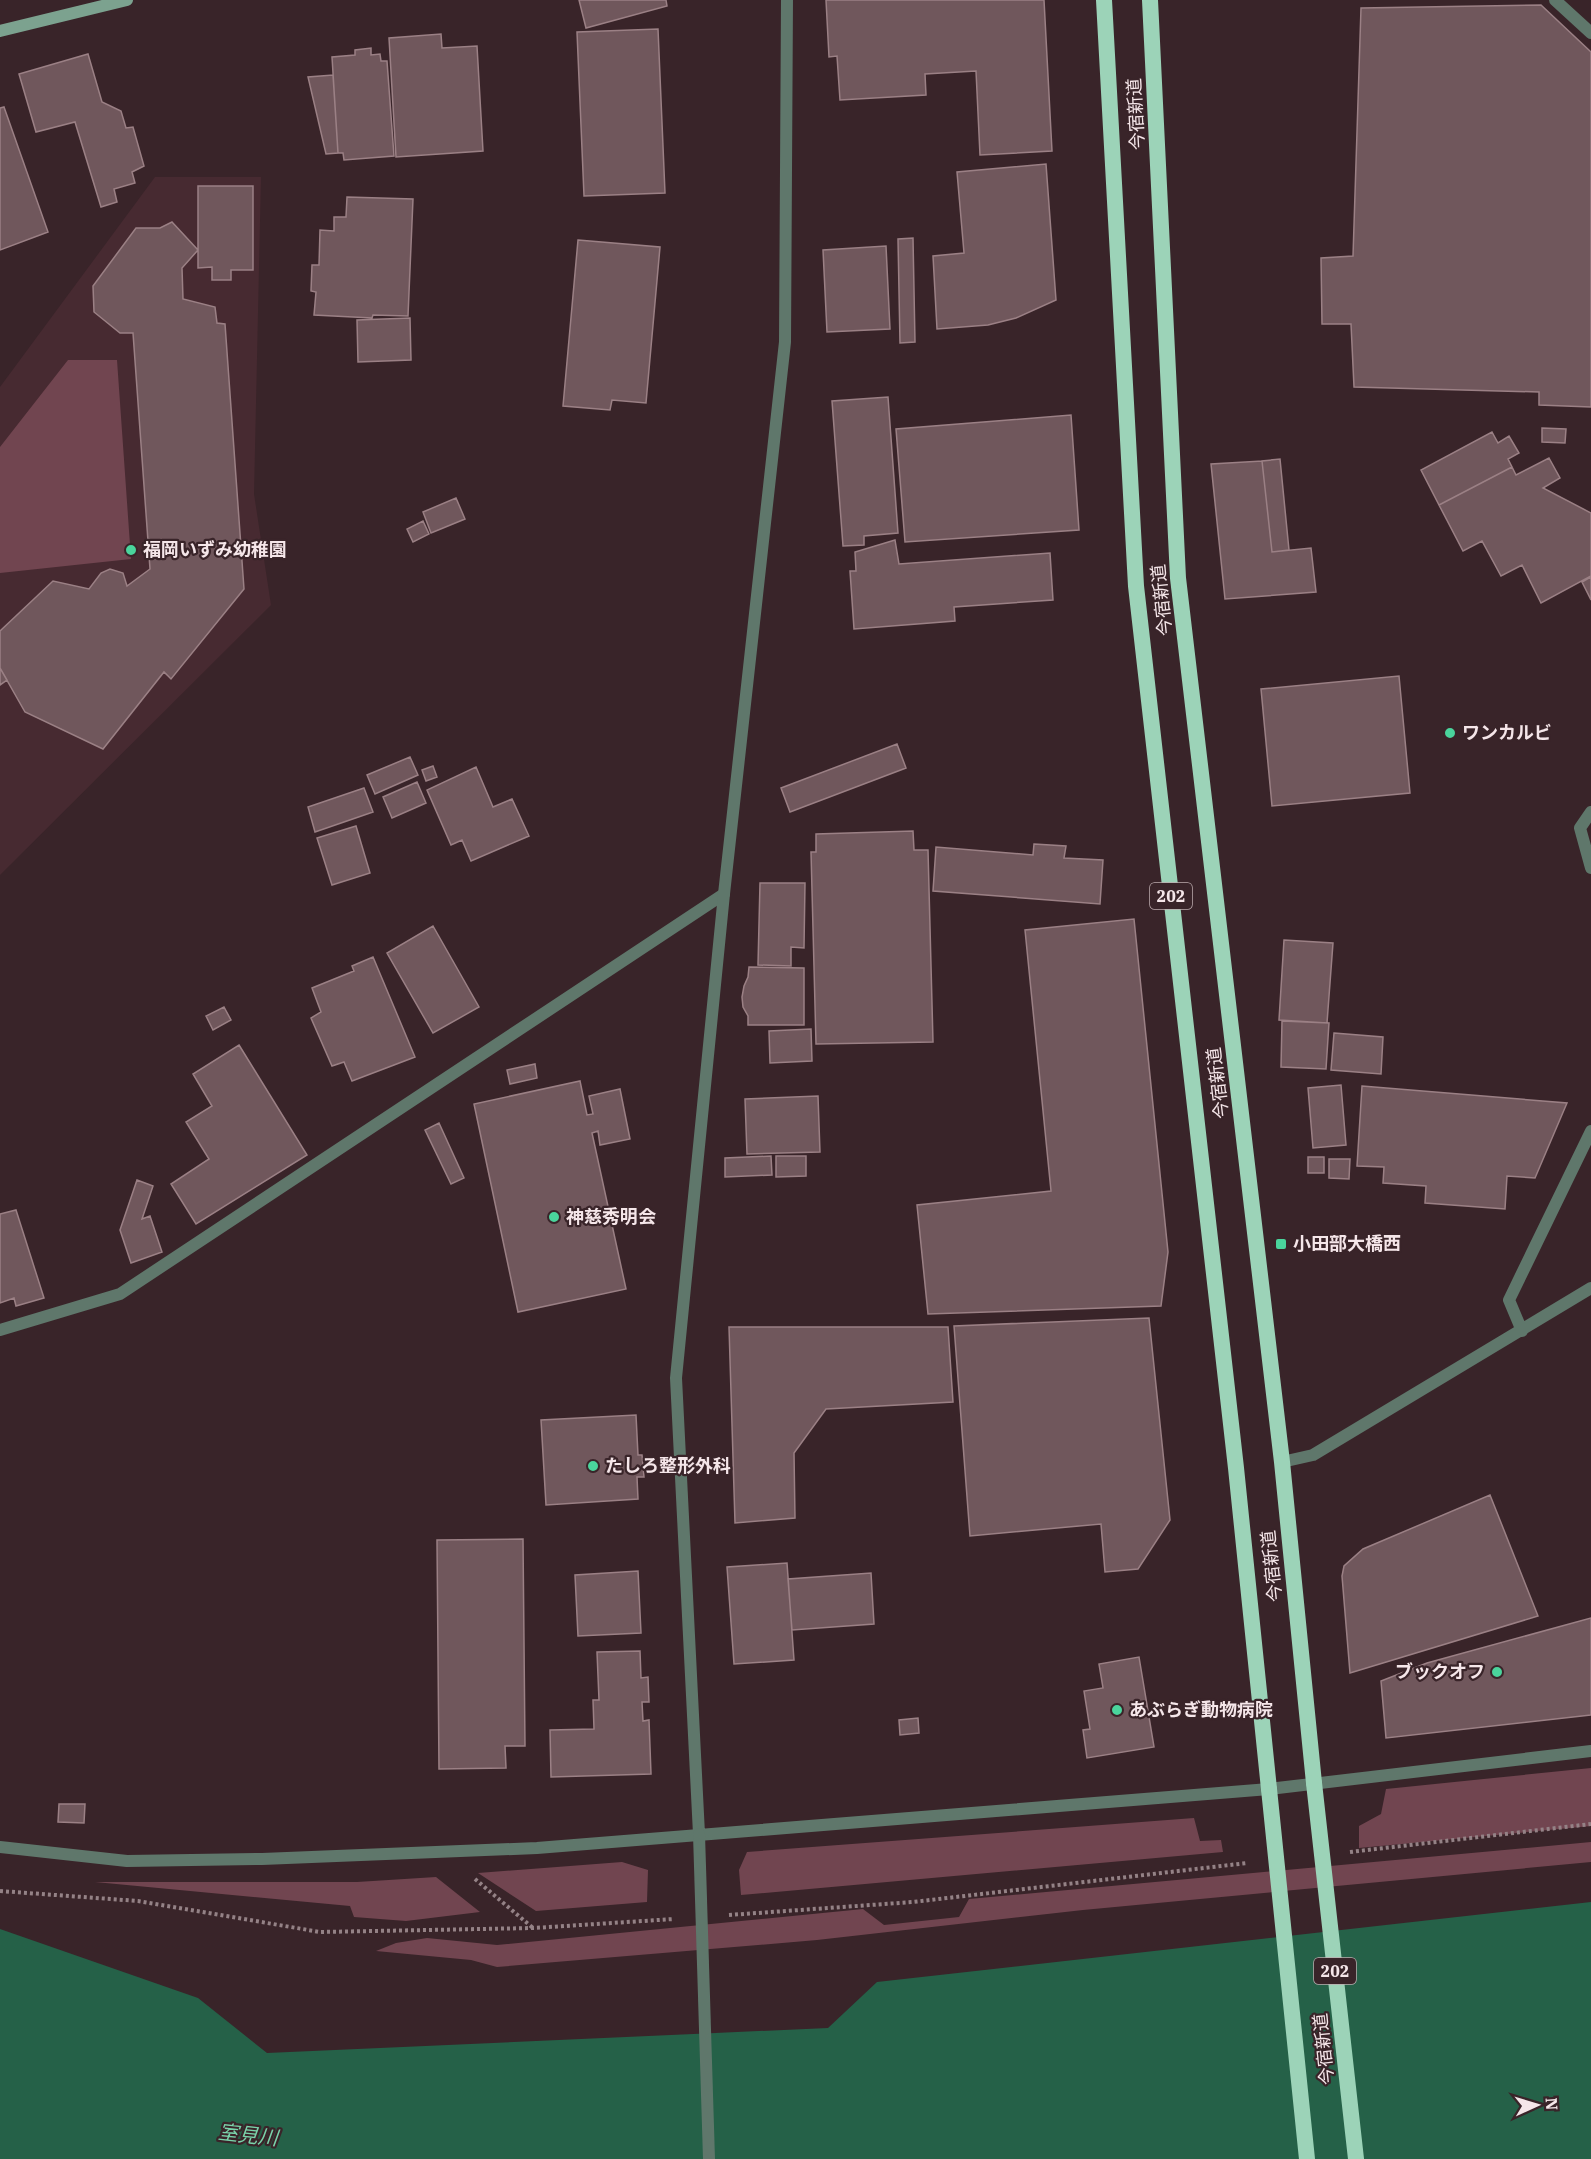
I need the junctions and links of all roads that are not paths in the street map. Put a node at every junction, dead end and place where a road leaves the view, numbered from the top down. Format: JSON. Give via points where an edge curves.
{"nodes":[{"id":1,"x":127,"y":0,"type":"edge"},
{"id":2,"x":787,"y":0,"type":"edge"},
{"id":3,"x":1104,"y":0,"type":"edge"},
{"id":4,"x":1150,"y":0,"type":"edge"},
{"id":5,"x":1555,"y":0,"type":"edge"},
{"id":6,"x":0,"y":31,"type":"edge"},
{"id":7,"x":1591,"y":33,"type":"edge"},
{"id":8,"x":1591,"y":812,"type":"edge"},
{"id":9,"x":1591,"y":868,"type":"edge"},
{"id":10,"x":724,"y":894,"type":"junction"},
{"id":11,"x":1591,"y":1131,"type":"edge"},
{"id":12,"x":1591,"y":1288,"type":"edge"},
{"id":13,"x":0,"y":1330,"type":"edge"},
{"id":14,"x":1522,"y":1331,"type":"junction"},
{"id":15,"x":1282,"y":1462,"type":"junction"},
{"id":16,"x":1591,"y":1751,"type":"edge"},
{"id":17,"x":1314,"y":1784,"type":"junction"},
{"id":18,"x":1269,"y":1789,"type":"junction"},
{"id":19,"x":699,"y":1834,"type":"junction"},
{"id":20,"x":0,"y":1847,"type":"edge"},
{"id":21,"x":710,"y":2159,"type":"edge"},
{"id":22,"x":1307,"y":2159,"type":"edge"},
{"id":23,"x":1356,"y":2159,"type":"edge"}],
"edges":[{"from":1,"to":6,"type":"main road"},
{"from":2,"to":10,"type":"street","via":[[785,342]]},
{"from":3,"to":18,"type":"highway","name":"今宿新道","number":"202","via":[[1136,586]]},
{"from":4,"to":15,"type":"highway","name":"今宿新道","number":"202","via":[[1179,578]]},
{"from":5,"to":7,"type":"street"},
{"from":8,"to":9,"type":"street","via":[[1580,828]]},
{"from":10,"to":13,"type":"street","via":[[120,1294]]},
{"from":10,"to":19,"type":"street","via":[[676,1378]]},
{"from":11,"to":14,"type":"street","via":[[1509,1300]]},
{"from":12,"to":14,"type":"street"},
{"from":14,"to":15,"type":"street","via":[[1313,1455]]},
{"from":15,"to":17,"type":"highway","name":"今宿新道","number":"202"},
{"from":16,"to":17,"type":"street"},
{"from":17,"to":18,"type":"street"},
{"from":17,"to":23,"type":"highway","name":"今宿新道","number":"202","bridge":true},
{"from":18,"to":19,"type":"street"},
{"from":18,"to":22,"type":"highway","name":"今宿新道","number":"202","bridge":true},
{"from":19,"to":20,"type":"street","via":[[537,1848],[262,1859],[127,1861]]},
{"from":19,"to":21,"type":"street","bridge":true}]}
